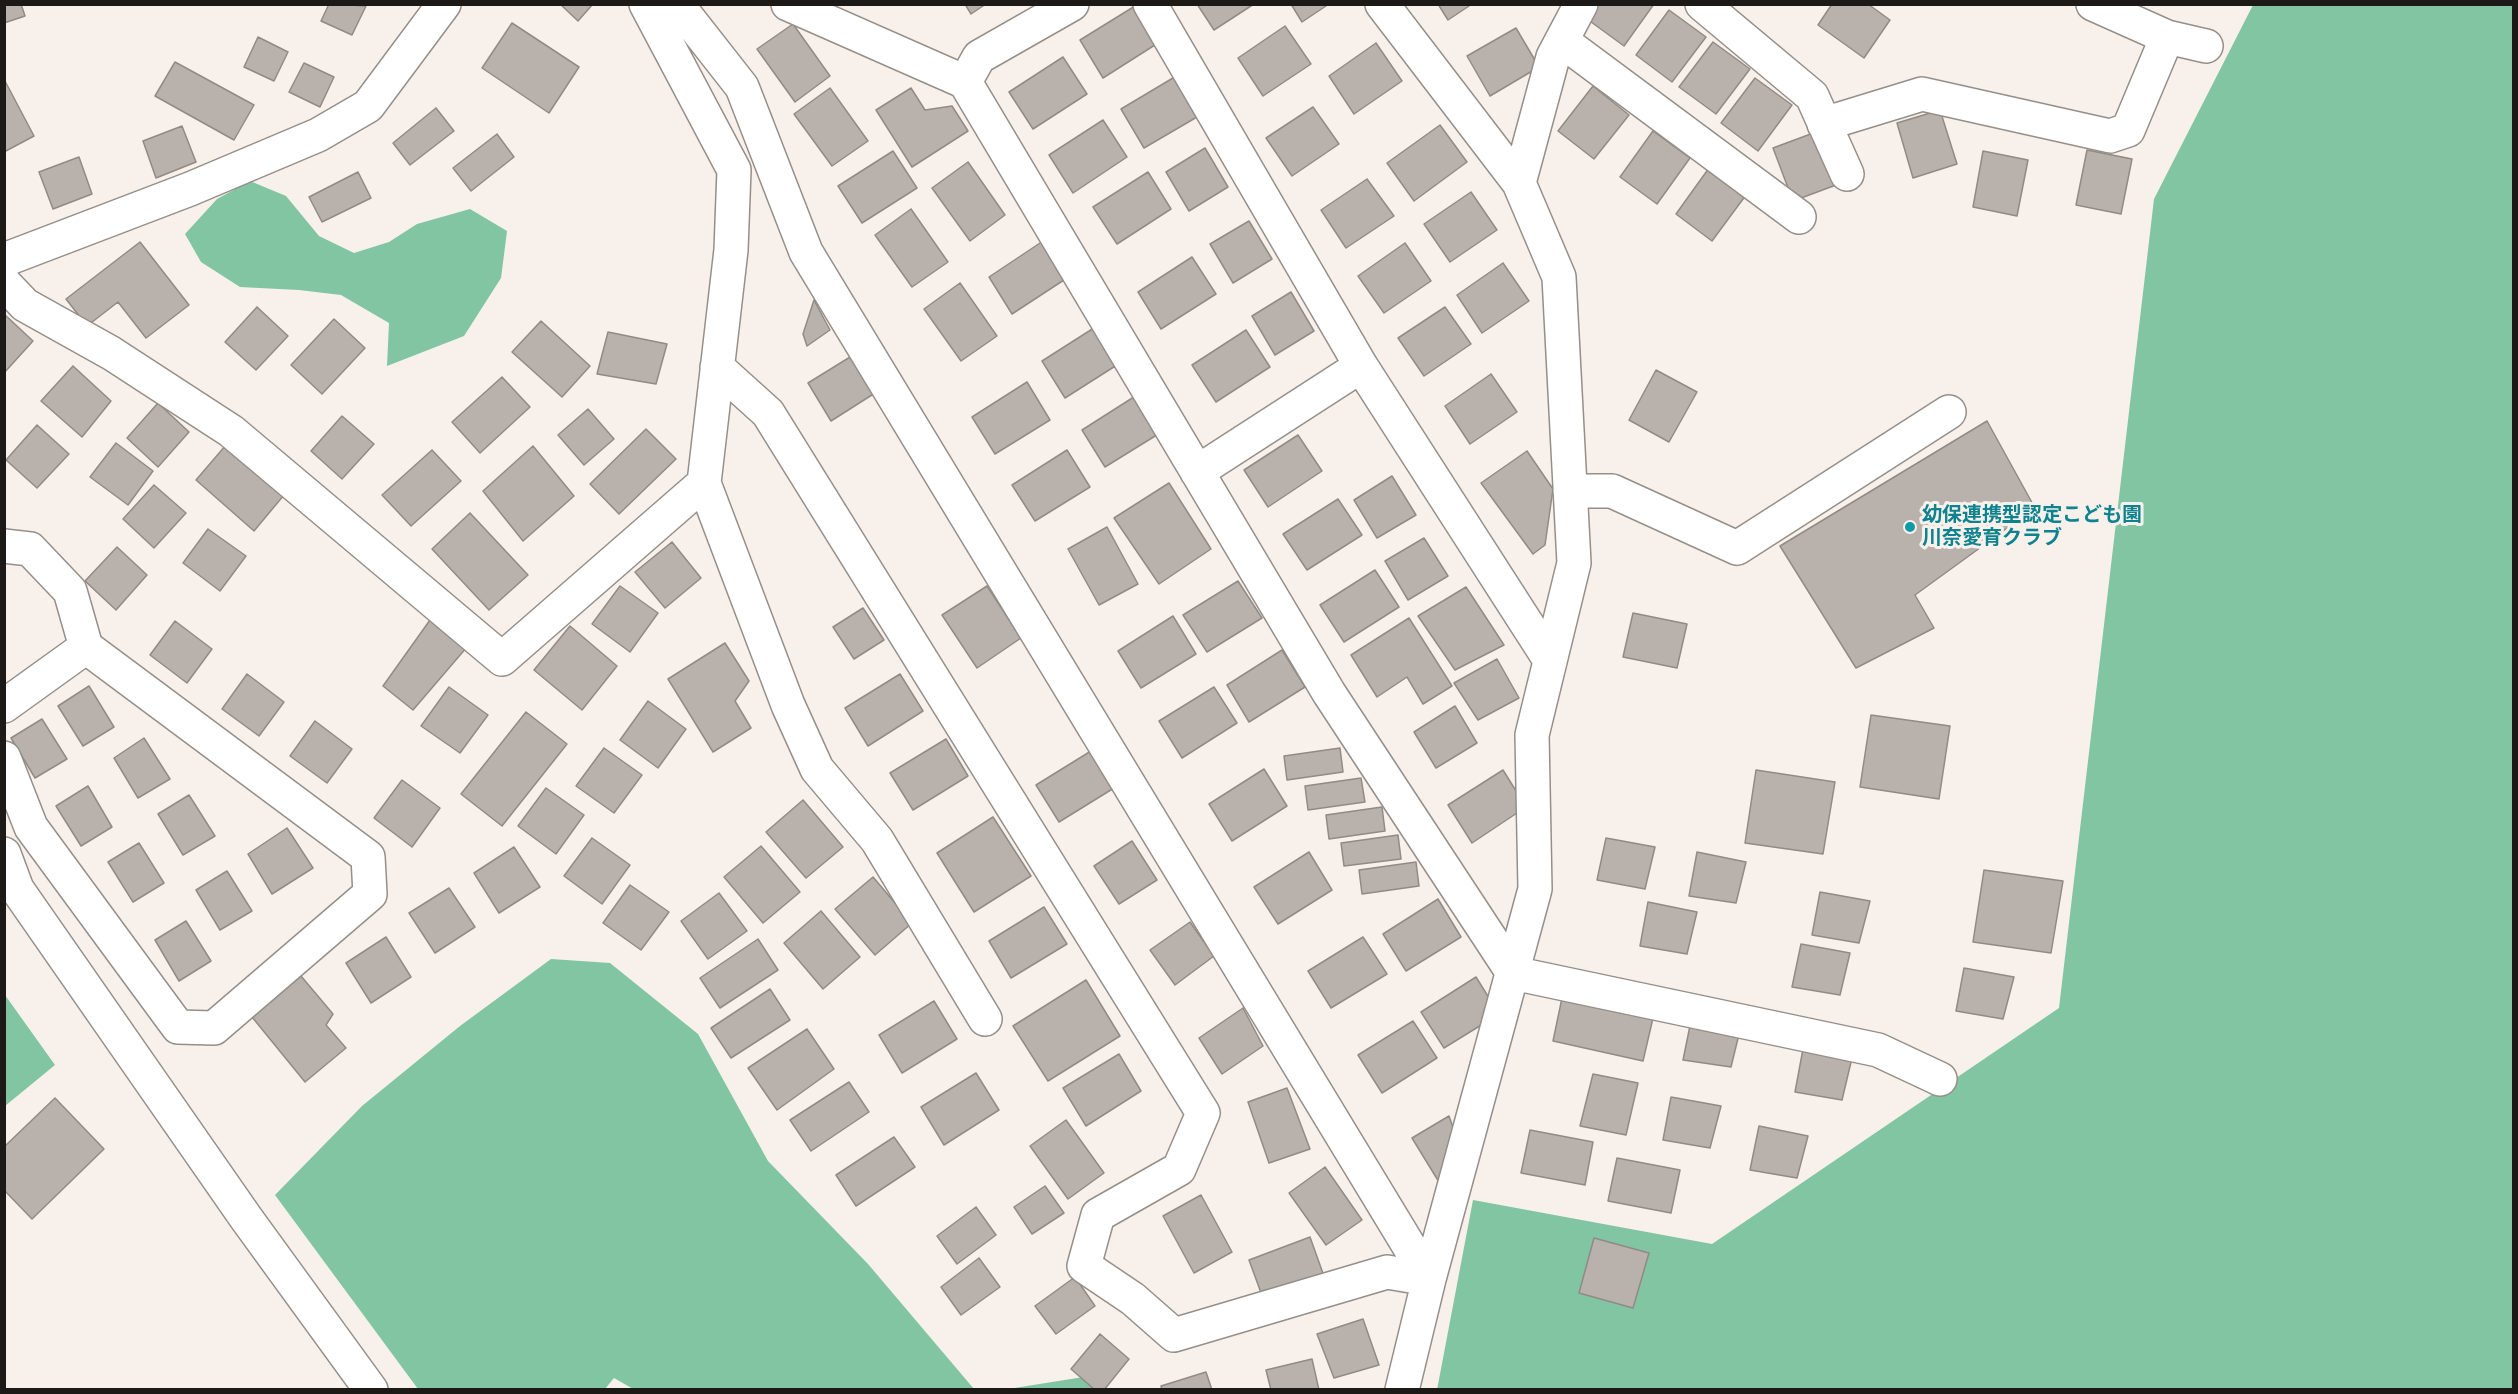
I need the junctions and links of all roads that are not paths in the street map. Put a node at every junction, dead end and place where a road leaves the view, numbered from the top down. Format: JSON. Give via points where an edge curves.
{"nodes":[{"id":1,"x":444,"y":4,"type":"edge"},
{"id":2,"x":646,"y":4,"type":"edge"},
{"id":3,"x":672,"y":4,"type":"edge"},
{"id":4,"x":788,"y":4,"type":"edge"},
{"id":5,"x":1072,"y":4,"type":"edge"},
{"id":6,"x":1150,"y":4,"type":"edge"},
{"id":7,"x":1382,"y":4,"type":"edge"},
{"id":8,"x":1581,"y":4,"type":"edge"},
{"id":9,"x":1702,"y":4,"type":"edge"},
{"id":10,"x":2093,"y":4,"type":"edge"},
{"id":11,"x":2167,"y":37,"type":"junction"},
{"id":12,"x":1562,"y":41,"type":"junction"},
{"id":13,"x":2206,"y":46,"type":"dead end"},
{"id":14,"x":965,"y":82,"type":"junction"},
{"id":15,"x":1824,"y":124,"type":"junction"},
{"id":16,"x":1847,"y":174,"type":"dead end"},
{"id":17,"x":1519,"y":183,"type":"junction"},
{"id":18,"x":1799,"y":217,"type":"dead end"},
{"id":19,"x":4,"y":260,"type":"edge"},
{"id":20,"x":4,"y":283,"type":"edge"},
{"id":21,"x":1361,"y":366,"type":"junction"},
{"id":22,"x":717,"y":367,"type":"junction"},
{"id":23,"x":1949,"y":412,"type":"dead end"},
{"id":24,"x":1197,"y":472,"type":"junction"},
{"id":25,"x":704,"y":483,"type":"junction"},
{"id":26,"x":1570,"y":491,"type":"junction"},
{"id":27,"x":4,"y":546,"type":"edge"},
{"id":28,"x":86,"y":647,"type":"junction"},
{"id":29,"x":1550,"y":660,"type":"junction"},
{"id":30,"x":4,"y":706,"type":"edge"},
{"id":31,"x":4,"y":758,"type":"edge"},
{"id":32,"x":4,"y":855,"type":"edge"},
{"id":33,"x":1513,"y":973,"type":"junction"},
{"id":34,"x":985,"y":1019,"type":"dead end"},
{"id":35,"x":1940,"y":1079,"type":"dead end"},
{"id":36,"x":1429,"y":1279,"type":"junction"},
{"id":37,"x":371,"y":1389,"type":"edge"},
{"id":38,"x":1402,"y":1389,"type":"edge"}],
"edges":[{"from":1,"to":19,"type":"street","via":[[368,106],[318,135]]},
{"from":2,"to":22,"type":"street","via":[[734,170],[731,250]]},
{"from":3,"to":36,"type":"street","via":[[680,8],[742,87],[806,252]]},
{"from":4,"to":14,"type":"street"},
{"from":5,"to":14,"type":"street","via":[[979,57]]},
{"from":6,"to":21,"type":"street"},
{"from":7,"to":17,"type":"street"},
{"from":8,"to":12,"type":"street"},
{"from":9,"to":15,"type":"street","via":[[1812,96]]},
{"from":10,"to":11,"type":"street"},
{"from":11,"to":13,"type":"street"},
{"from":11,"to":15,"type":"street","via":[[2128,130],[2110,136],[1922,94]]},
{"from":12,"to":17,"type":"street","via":[[1553,57]]},
{"from":12,"to":18,"type":"street"},
{"from":14,"to":24,"type":"street"},
{"from":15,"to":16,"type":"street"},
{"from":17,"to":26,"type":"street","via":[[1559,277]]},
{"from":20,"to":25,"type":"street","via":[[25,305],[111,353],[231,431],[502,659]]},
{"from":21,"to":24,"type":"street"},
{"from":21,"to":29,"type":"street"},
{"from":22,"to":25,"type":"street"},
{"from":22,"to":36,"type":"street","via":[[768,413],[1203,1113],[1179,1169],[1098,1215],[1084,1266],[1133,1299],[1174,1335],[1388,1272]]},
{"from":23,"to":26,"type":"street","via":[[1737,548],[1612,491]]},
{"from":24,"to":33,"type":"street","via":[[1329,693]]},
{"from":25,"to":34,"type":"street","via":[[788,705],[817,769],[877,840]]},
{"from":26,"to":29,"type":"street","via":[[1574,562]]},
{"from":27,"to":28,"type":"street","via":[[30,549],[70,591]]},
{"from":28,"to":30,"type":"street"},
{"from":28,"to":31,"type":"street","via":[[368,857],[370,894],[214,1028],[178,1027],[32,827]]},
{"from":29,"to":33,"type":"street","via":[[1532,735],[1535,889]]},
{"from":32,"to":37,"type":"street","via":[[17,889],[239,1208]]},
{"from":33,"to":35,"type":"street","via":[[1878,1050]]},
{"from":33,"to":36,"type":"street"},
{"from":36,"to":38,"type":"street"}]}
